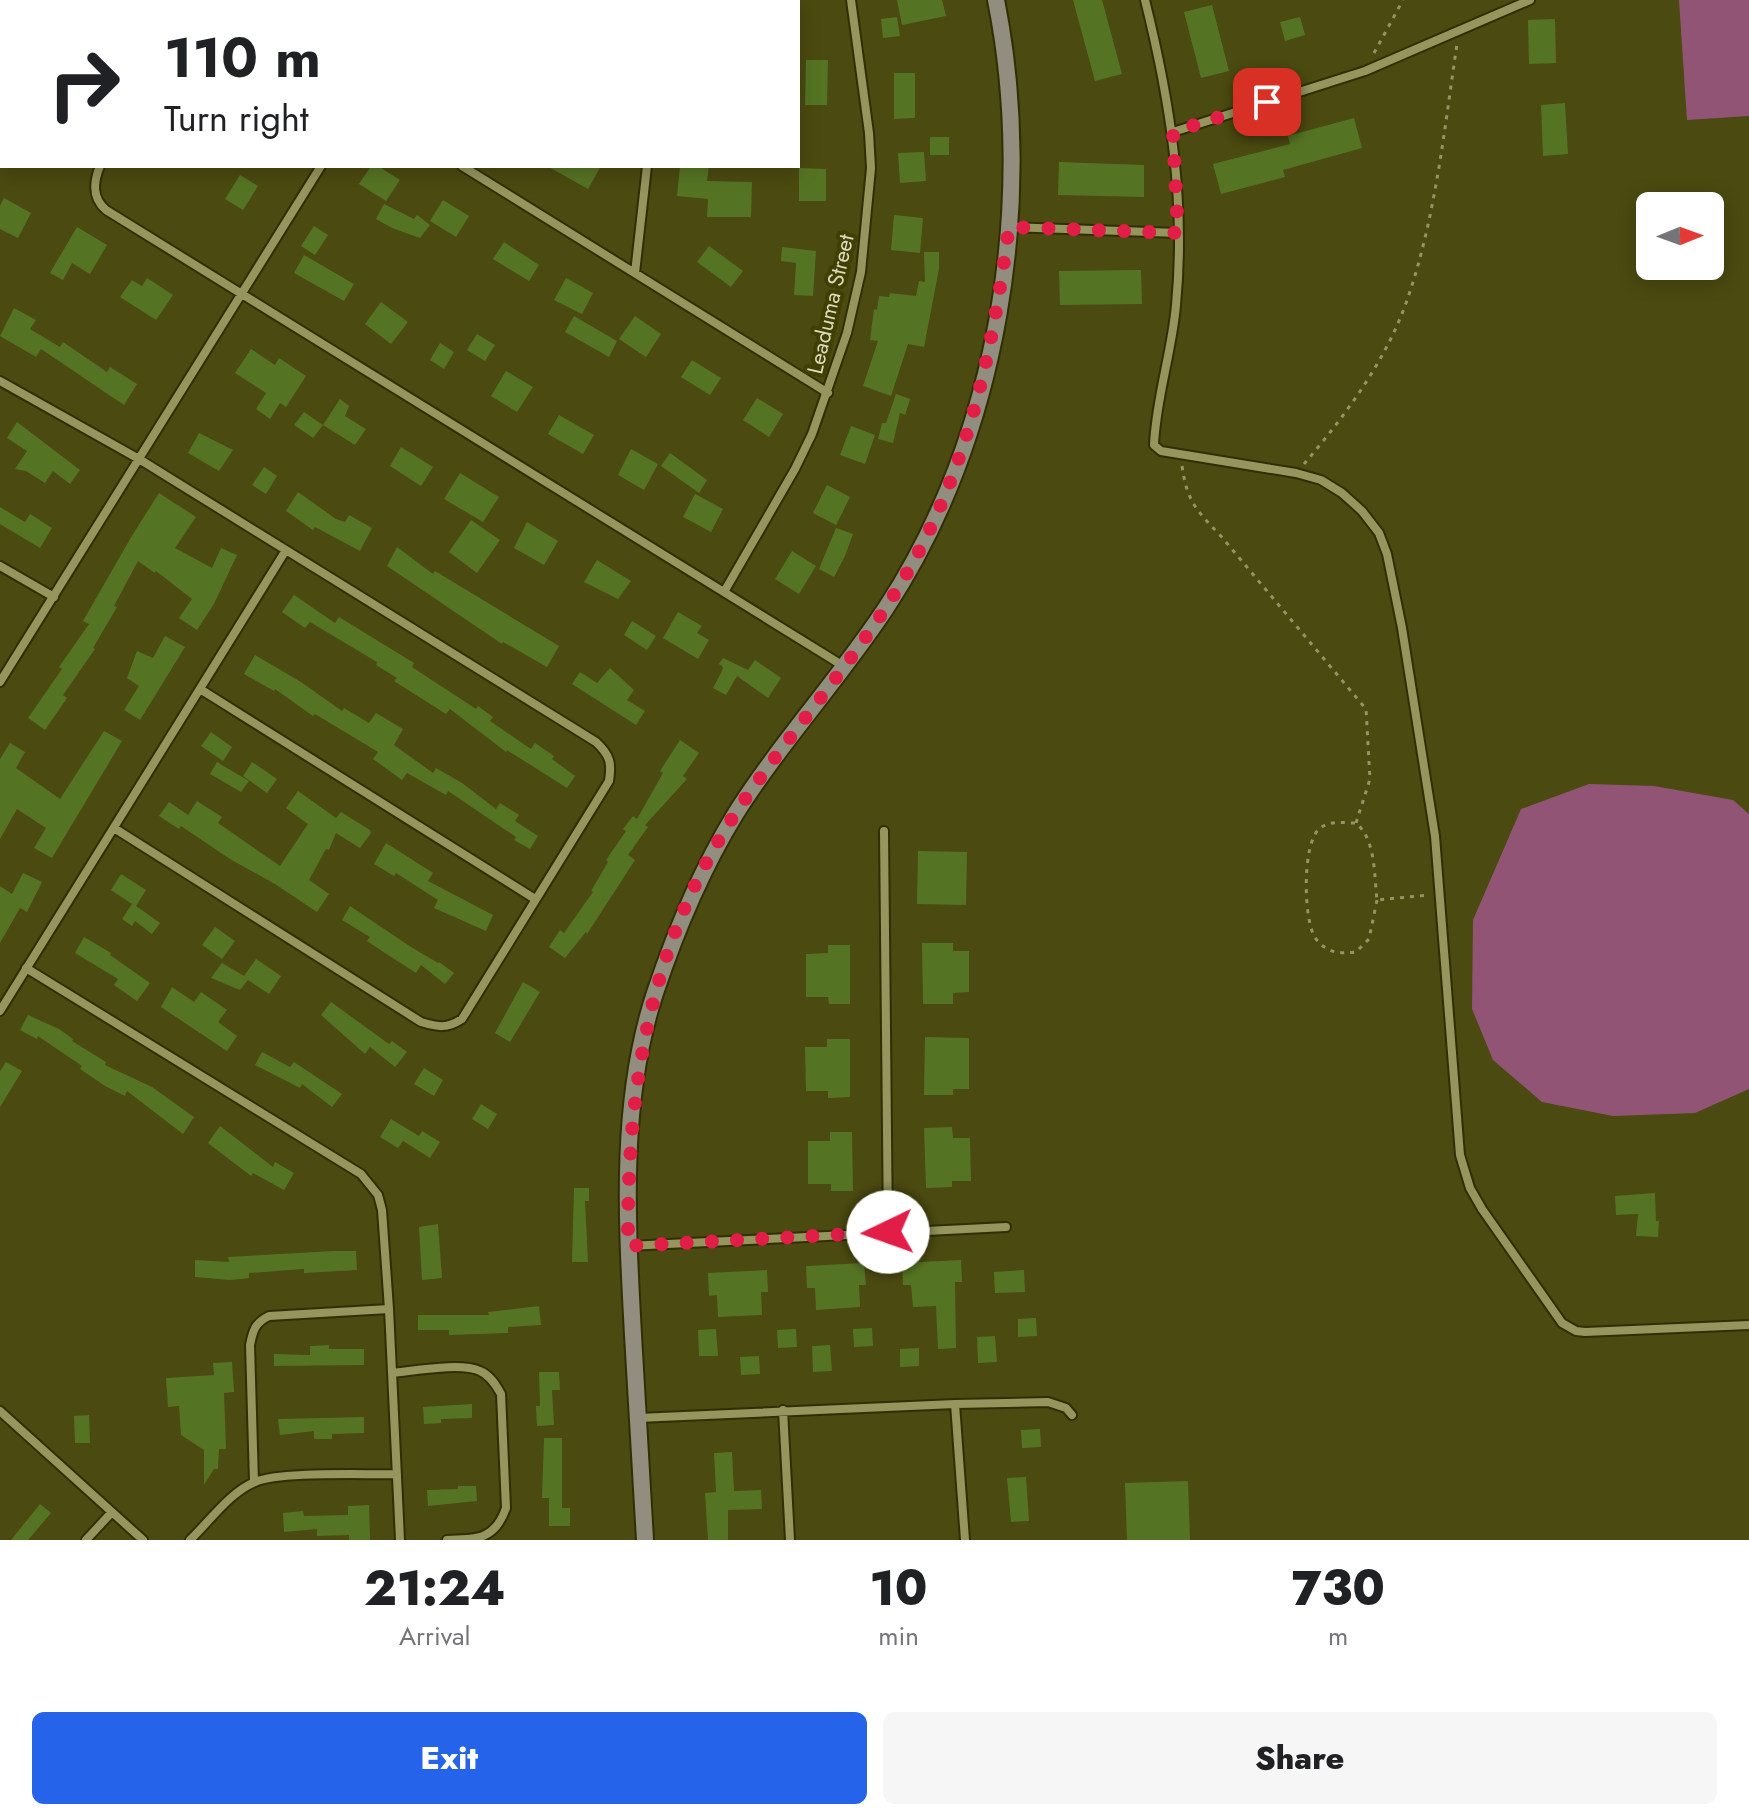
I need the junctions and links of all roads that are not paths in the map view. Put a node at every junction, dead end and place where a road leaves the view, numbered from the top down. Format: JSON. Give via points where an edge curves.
{"nodes":[{"id":1,"x":851,"y":0,"type":"edge"},
{"id":2,"x":996,"y":0,"type":"edge"},
{"id":3,"x":1145,"y":0,"type":"edge"},
{"id":4,"x":1530,"y":0,"type":"edge"},
{"id":5,"x":1173,"y":132,"type":"junction"},
{"id":6,"x":99,"y":168,"type":"edge"},
{"id":7,"x":320,"y":168,"type":"edge"},
{"id":8,"x":465,"y":168,"type":"edge"},
{"id":9,"x":647,"y":168,"type":"edge"},
{"id":10,"x":1009,"y":227,"type":"junction"},
{"id":11,"x":1178,"y":233,"type":"junction"},
{"id":12,"x":635,"y":273,"type":"junction"},
{"id":13,"x":242,"y":296,"type":"junction"},
{"id":14,"x":0,"y":381,"type":"edge"},
{"id":15,"x":828,"y":393,"type":"junction"},
{"id":16,"x":139,"y":459,"type":"junction"},
{"id":17,"x":286,"y":550,"type":"junction"},
{"id":18,"x":0,"y":566,"type":"edge"},
{"id":19,"x":724,"y":592,"type":"junction"},
{"id":20,"x":54,"y":597,"type":"junction"},
{"id":21,"x":846,"y":667,"type":"junction"},
{"id":22,"x":0,"y":682,"type":"edge"},
{"id":23,"x":200,"y":689,"type":"junction"},
{"id":24,"x":114,"y":828,"type":"junction"},
{"id":25,"x":884,"y":831,"type":"dead end"},
{"id":26,"x":535,"y":899,"type":"junction"},
{"id":27,"x":26,"y":968,"type":"junction"},
{"id":28,"x":0,"y":1011,"type":"edge"},
{"id":29,"x":1006,"y":1227,"type":"dead end"},
{"id":30,"x":888,"y":1232,"type":"junction"},
{"id":31,"x":628,"y":1246,"type":"junction"},
{"id":32,"x":389,"y":1309,"type":"junction"},
{"id":33,"x":1749,"y":1325,"type":"edge"},
{"id":34,"x":392,"y":1373,"type":"junction"},
{"id":35,"x":955,"y":1404,"type":"junction"},
{"id":36,"x":783,"y":1410,"type":"junction"},
{"id":37,"x":0,"y":1411,"type":"edge"},
{"id":38,"x":1072,"y":1415,"type":"dead end"},
{"id":39,"x":638,"y":1418,"type":"junction"},
{"id":40,"x":397,"y":1474,"type":"junction"},
{"id":41,"x":254,"y":1482,"type":"junction"},
{"id":42,"x":112,"y":1512,"type":"junction"},
{"id":43,"x":86,"y":1540,"type":"edge"},
{"id":44,"x":143,"y":1540,"type":"edge"},
{"id":45,"x":190,"y":1540,"type":"edge"},
{"id":46,"x":400,"y":1540,"type":"edge"},
{"id":47,"x":447,"y":1540,"type":"edge"},
{"id":48,"x":645,"y":1540,"type":"edge"},
{"id":49,"x":790,"y":1540,"type":"edge"},
{"id":50,"x":965,"y":1540,"type":"edge"}],
"edges":[{"from":1,"to":15,"type":"street","name":"Leaduma Street","via":[[871,168],[858,287]]},
{"from":2,"to":10,"type":"main road","via":[[1010,102]]},
{"from":3,"to":5,"type":"street"},
{"from":4,"to":5,"type":"street","via":[[1365,71]]},
{"from":5,"to":11,"type":"street"},
{"from":6,"to":13,"type":"street","via":[[98,203]]},
{"from":7,"to":13,"type":"street"},
{"from":8,"to":12,"type":"street"},
{"from":9,"to":12,"type":"street"},
{"from":10,"to":11,"type":"street"},
{"from":10,"to":21,"type":"main road","via":[[986,370],[954,475],[929,532]]},
{"from":11,"to":33,"type":"street","via":[[1176,304],[1154,445],[1161,451],[1321,480],[1362,511],[1387,554],[1441,894],[1460,1155],[1482,1209],[1562,1323],[1576,1331]]},
{"from":12,"to":15,"type":"street"},
{"from":13,"to":16,"type":"street"},
{"from":13,"to":19,"type":"street"},
{"from":14,"to":16,"type":"street"},
{"from":15,"to":19,"type":"street","name":"Leaduma Street","via":[[795,469]]},
{"from":16,"to":17,"type":"street"},
{"from":16,"to":20,"type":"street"},
{"from":17,"to":23,"type":"street"},
{"from":17,"to":26,"type":"street","via":[[607,752],[609,781]]},
{"from":18,"to":20,"type":"street"},
{"from":19,"to":21,"type":"street"},
{"from":20,"to":22,"type":"street"},
{"from":21,"to":31,"type":"main road","via":[[738,810],[681,919],[640,1054],[627,1179]]},
{"from":23,"to":24,"type":"street"},
{"from":23,"to":26,"type":"street"},
{"from":24,"to":26,"type":"street","via":[[421,1022],[437,1027],[462,1019]]},
{"from":24,"to":27,"type":"street"},
{"from":25,"to":30,"type":"street"},
{"from":27,"to":28,"type":"street"},
{"from":27,"to":32,"type":"street","via":[[371,1183],[382,1210]]},
{"from":29,"to":30,"type":"street"},
{"from":30,"to":31,"type":"street"},
{"from":31,"to":39,"type":"main road"},
{"from":32,"to":34,"type":"street"},
{"from":32,"to":41,"type":"street","via":[[269,1316],[259,1321],[250,1345]]},
{"from":34,"to":40,"type":"street"},
{"from":34,"to":47,"type":"street","via":[[469,1367],[482,1371],[501,1394],[506,1508],[501,1522],[478,1539]]},
{"from":35,"to":36,"type":"street"},
{"from":35,"to":38,"type":"street","via":[[1048,1402]]},
{"from":35,"to":50,"type":"street"},
{"from":36,"to":39,"type":"street"},
{"from":36,"to":49,"type":"street"},
{"from":37,"to":42,"type":"street"},
{"from":39,"to":48,"type":"main road"},
{"from":40,"to":41,"type":"street"},
{"from":40,"to":46,"type":"street"},
{"from":41,"to":45,"type":"street"},
{"from":42,"to":43,"type":"street"},
{"from":42,"to":44,"type":"street"}]}
